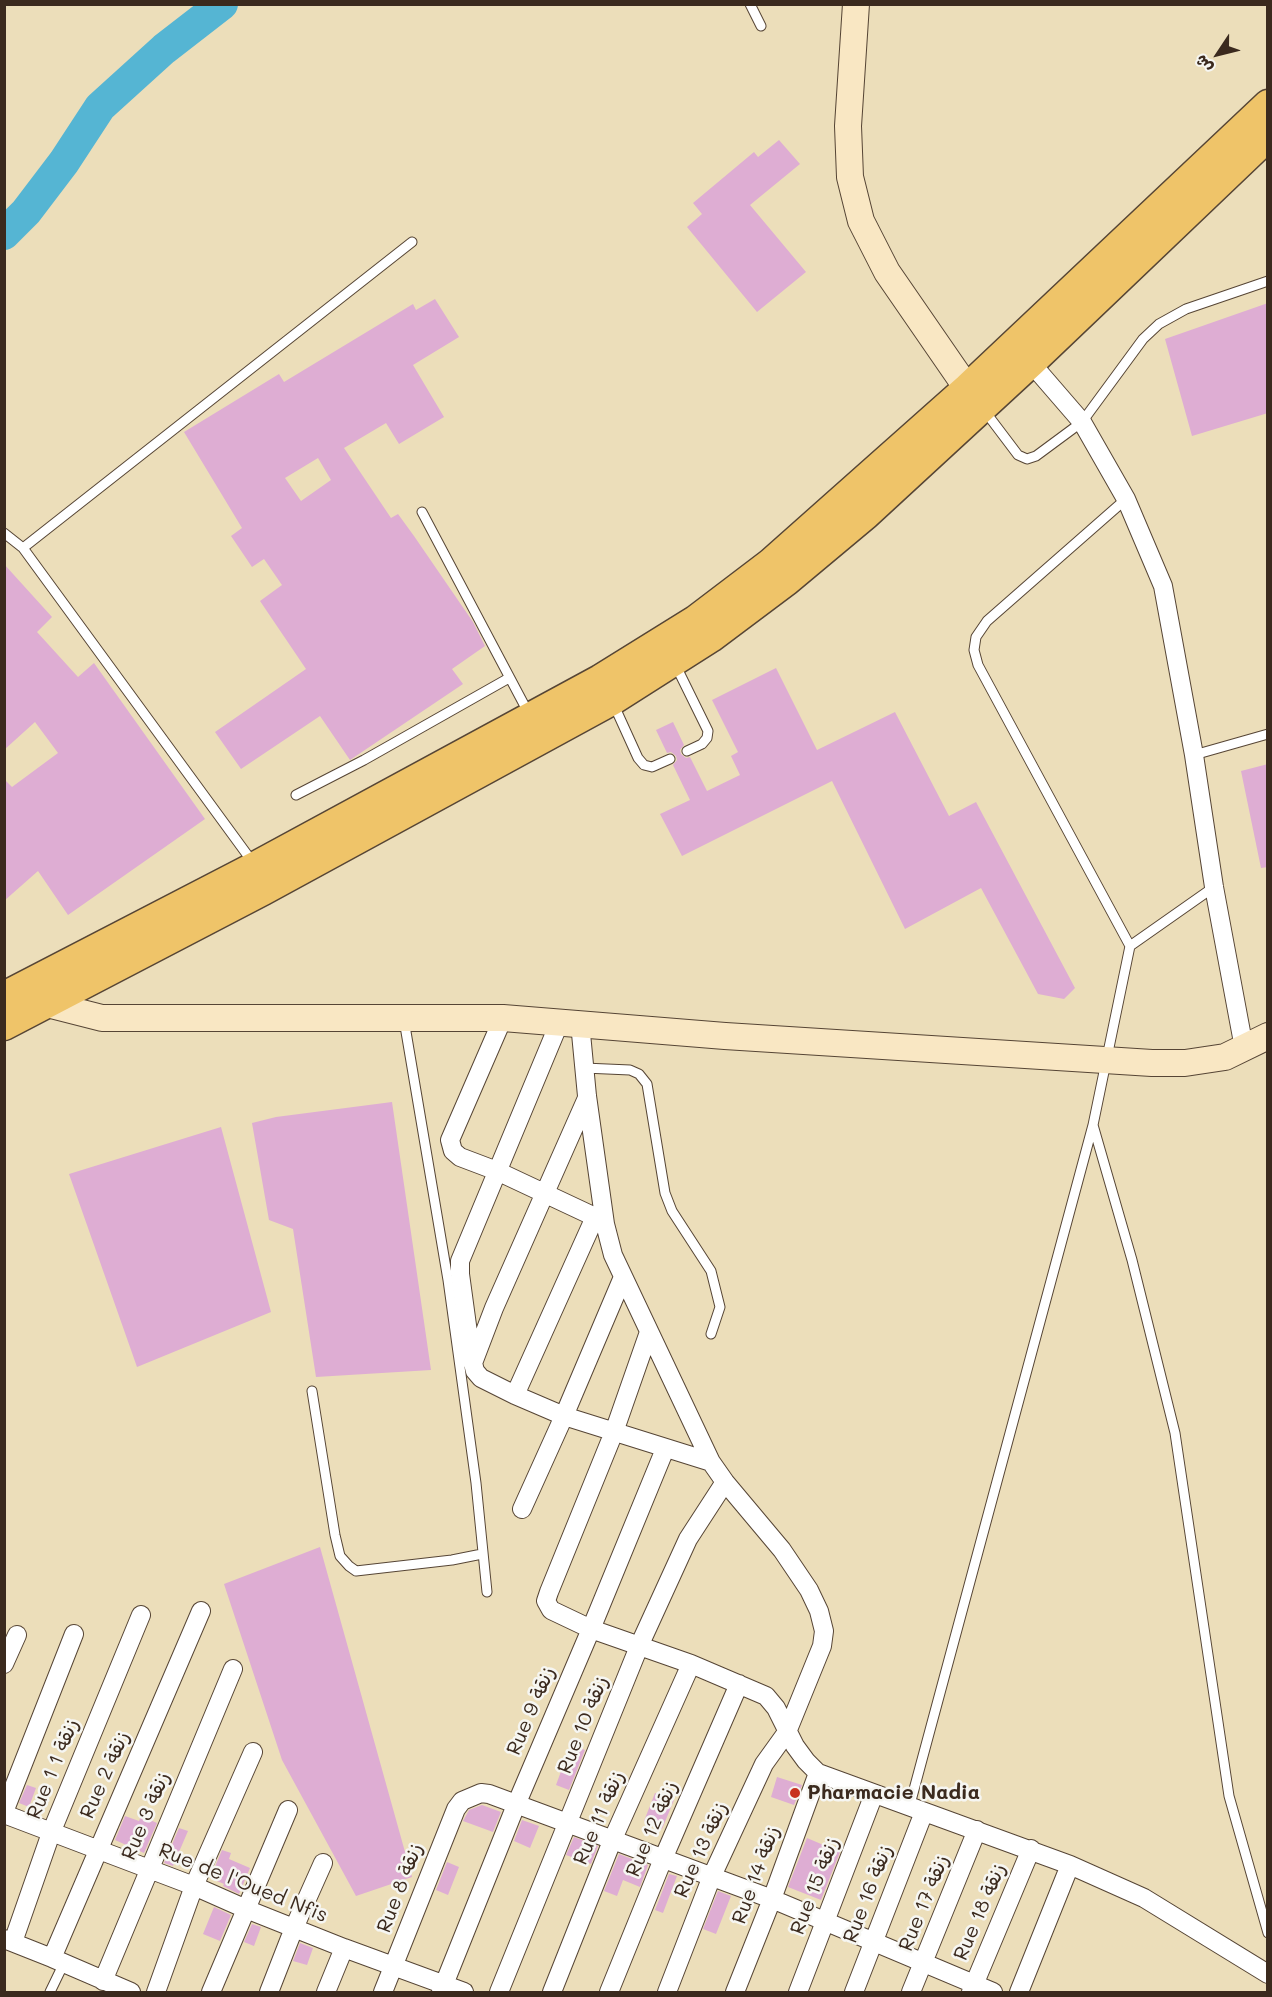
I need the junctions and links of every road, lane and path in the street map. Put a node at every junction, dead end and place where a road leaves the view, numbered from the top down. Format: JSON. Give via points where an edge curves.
{"nodes":[{"id":1,"x":750,"y":4,"type":"edge"},
{"id":2,"x":856,"y":4,"type":"edge"},
{"id":3,"x":761,"y":26,"type":"dead end"},
{"id":4,"x":1268,"y":104,"type":"edge"},
{"id":5,"x":1268,"y":137,"type":"edge"},
{"id":6,"x":412,"y":243,"type":"dead end"},
{"id":7,"x":1268,"y":281,"type":"edge"},
{"id":8,"x":1031,"y":363,"type":"junction"},
{"id":9,"x":975,"y":398,"type":"junction"},
{"id":10,"x":1082,"y":422,"type":"junction"},
{"id":11,"x":1126,"y":499,"type":"junction"},
{"id":12,"x":422,"y":512,"type":"dead end"},
{"id":13,"x":4,"y":533,"type":"edge"},
{"id":14,"x":23,"y":548,"type":"junction"},
{"id":15,"x":674,"y":663,"type":"junction"},
{"id":16,"x":509,"y":678,"type":"junction"},
{"id":17,"x":612,"y":701,"type":"junction"},
{"id":18,"x":530,"y":717,"type":"junction"},
{"id":19,"x":1268,"y":734,"type":"edge"},
{"id":20,"x":687,"y":751,"type":"dead end"},
{"id":21,"x":1194,"y":755,"type":"junction"},
{"id":22,"x":670,"y":759,"type":"dead end"},
{"id":23,"x":296,"y":795,"type":"dead end"},
{"id":24,"x":255,"y":866,"type":"junction"},
{"id":25,"x":1214,"y":887,"type":"junction"},
{"id":26,"x":1130,"y":946,"type":"junction"},
{"id":27,"x":12,"y":993,"type":"edge"},
{"id":28,"x":47,"y":1004,"type":"junction"},
{"id":29,"x":404,"y":1017,"type":"junction"},
{"id":30,"x":503,"y":1018,"type":"junction"},
{"id":31,"x":570,"y":1022,"type":"junction"},
{"id":32,"x":4,"y":1026,"type":"edge"},
{"id":33,"x":1268,"y":1036,"type":"edge"},
{"id":34,"x":1244,"y":1048,"type":"junction"},
{"id":35,"x":1105,"y":1062,"type":"junction"},
{"id":36,"x":584,"y":1068,"type":"junction"},
{"id":37,"x":587,"y":1096,"type":"junction"},
{"id":38,"x":1093,"y":1125,"type":"junction"},
{"id":39,"x":496,"y":1171,"type":"junction"},
{"id":40,"x":545,"y":1195,"type":"junction"},
{"id":41,"x":600,"y":1220,"type":"junction"},
{"id":42,"x":622,"y":1277,"type":"junction"},
{"id":43,"x":649,"y":1332,"type":"junction"},
{"id":44,"x":711,"y":1334,"type":"dead end"},
{"id":45,"x":472,"y":1363,"type":"junction"},
{"id":46,"x":312,"y":1391,"type":"dead end"},
{"id":47,"x":515,"y":1395,"type":"junction"},
{"id":48,"x":564,"y":1416,"type":"junction"},
{"id":49,"x":614,"y":1432,"type":"junction"},
{"id":50,"x":665,"y":1449,"type":"junction"},
{"id":51,"x":711,"y":1462,"type":"junction"},
{"id":52,"x":724,"y":1482,"type":"junction"},
{"id":53,"x":522,"y":1509,"type":"dead end"},
{"id":54,"x":482,"y":1554,"type":"junction"},
{"id":55,"x":487,"y":1592,"type":"dead end"},
{"id":56,"x":201,"y":1611,"type":"dead end"},
{"id":57,"x":141,"y":1615,"type":"dead end"},
{"id":58,"x":591,"y":1629,"type":"junction"},
{"id":59,"x":74,"y":1634,"type":"dead end"},
{"id":60,"x":17,"y":1635,"type":"dead end"},
{"id":61,"x":640,"y":1644,"type":"junction"},
{"id":62,"x":4,"y":1664,"type":"edge"},
{"id":63,"x":691,"y":1664,"type":"junction"},
{"id":64,"x":233,"y":1668,"type":"dead end"},
{"id":65,"x":739,"y":1684,"type":"junction"},
{"id":66,"x":787,"y":1732,"type":"junction"},
{"id":67,"x":253,"y":1752,"type":"dead end"},
{"id":68,"x":818,"y":1773,"type":"junction"},
{"id":69,"x":874,"y":1794,"type":"junction"},
{"id":70,"x":516,"y":1805,"type":"junction"},
{"id":71,"x":288,"y":1810,"type":"dead end"},
{"id":72,"x":917,"y":1810,"type":"junction"},
{"id":73,"x":4,"y":1813,"type":"edge"},
{"id":74,"x":568,"y":1824,"type":"junction"},
{"id":75,"x":977,"y":1830,"type":"junction"},
{"id":76,"x":51,"y":1833,"type":"junction"},
{"id":77,"x":612,"y":1841,"type":"junction"},
{"id":78,"x":1031,"y":1849,"type":"junction"},
{"id":79,"x":97,"y":1850,"type":"junction"},
{"id":80,"x":663,"y":1859,"type":"junction"},
{"id":81,"x":323,"y":1863,"type":"dead end"},
{"id":82,"x":1070,"y":1865,"type":"junction"},
{"id":83,"x":148,"y":1869,"type":"junction"},
{"id":84,"x":712,"y":1876,"type":"junction"},
{"id":85,"x":194,"y":1886,"type":"junction"},
{"id":86,"x":772,"y":1899,"type":"junction"},
{"id":87,"x":246,"y":1909,"type":"junction"},
{"id":88,"x":826,"y":1921,"type":"junction"},
{"id":89,"x":294,"y":1928,"type":"junction"},
{"id":90,"x":1268,"y":1933,"type":"edge"},
{"id":91,"x":9,"y":1941,"type":"edge"},
{"id":92,"x":875,"y":1942,"type":"junction"},
{"id":93,"x":344,"y":1948,"type":"junction"},
{"id":94,"x":58,"y":1960,"type":"junction"},
{"id":95,"x":924,"y":1964,"type":"junction"},
{"id":96,"x":394,"y":1966,"type":"junction"},
{"id":97,"x":1268,"y":1974,"type":"edge"},
{"id":98,"x":103,"y":1981,"type":"junction"},
{"id":99,"x":443,"y":1989,"type":"edge"},
{"id":100,"x":972,"y":1989,"type":"edge"},
{"id":101,"x":50,"y":1992,"type":"edge"},
{"id":102,"x":131,"y":1992,"type":"edge"},
{"id":103,"x":156,"y":1992,"type":"edge"},
{"id":104,"x":211,"y":1992,"type":"edge"},
{"id":105,"x":269,"y":1992,"type":"edge"},
{"id":106,"x":326,"y":1992,"type":"edge"},
{"id":107,"x":383,"y":1992,"type":"edge"},
{"id":108,"x":464,"y":1992,"type":"edge"},
{"id":109,"x":499,"y":1992,"type":"edge"},
{"id":110,"x":552,"y":1992,"type":"edge"},
{"id":111,"x":609,"y":1992,"type":"edge"},
{"id":112,"x":667,"y":1992,"type":"edge"},
{"id":113,"x":735,"y":1992,"type":"edge"},
{"id":114,"x":798,"y":1992,"type":"edge"},
{"id":115,"x":854,"y":1992,"type":"edge"},
{"id":116,"x":911,"y":1992,"type":"edge"},
{"id":117,"x":993,"y":1992,"type":"edge"},
{"id":118,"x":1019,"y":1992,"type":"edge"}],
"edges":[{"from":1,"to":3,"type":"lane"},
{"from":2,"to":9,"type":"street","via":[[848,126],[850,177],[861,221],[887,272]]},
{"from":4,"to":9,"type":"main road"},
{"from":5,"to":8,"type":"main road"},
{"from":6,"to":14,"type":"lane"},
{"from":7,"to":10,"type":"lane","via":[[1186,309],[1159,324],[1143,339]]},
{"from":8,"to":9,"type":"main road"},
{"from":8,"to":10,"type":"street"},
{"from":9,"to":10,"type":"lane","via":[[1018,456],[1027,459]]},
{"from":9,"to":15,"type":"main road","via":[[866,515],[787,581]]},
{"from":9,"to":18,"type":"main road","via":[[695,620]]},
{"from":10,"to":11,"type":"street"},
{"from":11,"to":21,"type":"street","via":[[1163,586]]},
{"from":11,"to":26,"type":"lane","via":[[987,621],[976,637],[974,650],[978,665]]},
{"from":12,"to":16,"type":"lane"},
{"from":13,"to":14,"type":"lane"},
{"from":14,"to":24,"type":"lane"},
{"from":15,"to":17,"type":"main road"},
{"from":15,"to":20,"type":"lane","via":[[708,731],[702,744]]},
{"from":16,"to":18,"type":"lane"},
{"from":16,"to":23,"type":"lane"},
{"from":17,"to":22,"type":"lane","via":[[644,765],[652,768]]},
{"from":17,"to":28,"type":"main road"},
{"from":18,"to":24,"type":"main road"},
{"from":19,"to":21,"type":"lane"},
{"from":21,"to":25,"type":"street"},
{"from":24,"to":27,"type":"main road"},
{"from":25,"to":26,"type":"lane"},
{"from":25,"to":34,"type":"street"},
{"from":26,"to":35,"type":"lane"},
{"from":27,"to":28,"type":"street"},
{"from":28,"to":29,"type":"street","via":[[102,1018]]},
{"from":28,"to":32,"type":"main road"},
{"from":29,"to":30,"type":"street"},
{"from":29,"to":54,"type":"lane","via":[[448,1280]]},
{"from":30,"to":31,"type":"street"},
{"from":30,"to":39,"type":"street","via":[[450,1140],[459,1157]]},
{"from":31,"to":35,"type":"street"},
{"from":31,"to":36,"type":"street","name":"Rue 13 زنقة"},
{"from":31,"to":39,"type":"street"},
{"from":33,"to":34,"type":"street"},
{"from":34,"to":35,"type":"street","via":[[1225,1057],[1185,1063]]},
{"from":35,"to":38,"type":"lane"},
{"from":36,"to":37,"type":"street","name":"Rue 13 زنقة"},
{"from":36,"to":44,"type":"lane","via":[[630,1070],[647,1084],[665,1193],[672,1211],[711,1271],[720,1307]]},
{"from":37,"to":40,"type":"street"},
{"from":37,"to":41,"type":"street","name":"Rue 13 زنقة"},
{"from":38,"to":72,"type":"lane"},
{"from":38,"to":90,"type":"lane","via":[[1175,1432],[1229,1796]]},
{"from":39,"to":40,"type":"street"},
{"from":39,"to":45,"type":"street","via":[[460,1262]]},
{"from":40,"to":41,"type":"street"},
{"from":40,"to":45,"type":"street"},
{"from":41,"to":42,"type":"street","name":"Rue 13 زنقة"},
{"from":41,"to":47,"type":"street"},
{"from":42,"to":43,"type":"street","name":"Rue 13 زنقة"},
{"from":42,"to":48,"type":"street"},
{"from":43,"to":49,"type":"street"},
{"from":43,"to":51,"type":"street","name":"Rue 13 زنقة"},
{"from":45,"to":47,"type":"street","via":[[481,1378]]},
{"from":46,"to":54,"type":"lane","via":[[335,1535],[340,1556],[349,1566],[356,1571]]},
{"from":47,"to":48,"type":"street"},
{"from":48,"to":49,"type":"street"},
{"from":48,"to":53,"type":"street"},
{"from":49,"to":50,"type":"street"},
{"from":49,"to":58,"type":"street","via":[[546,1601],[551,1610]]},
{"from":50,"to":51,"type":"street"},
{"from":50,"to":58,"type":"street","name":"Rue 9 زنقة"},
{"from":51,"to":52,"type":"street","name":"Rue 13 زنقة"},
{"from":52,"to":61,"type":"street","name":"Rue 10 زنقة","via":[[688,1539]]},
{"from":52,"to":66,"type":"street","name":"Rue 13 زنقة","via":[[782,1550],[819,1611],[824,1631],[822,1646]]},
{"from":54,"to":55,"type":"lane"},
{"from":56,"to":79,"type":"street","name":"Rue 2 زنقة"},
{"from":57,"to":76,"type":"street","name":"Rue 1 زنقة 1"},
{"from":58,"to":61,"type":"street"},
{"from":58,"to":70,"type":"street","name":"Rue 9 زنقة"},
{"from":59,"to":73,"type":"street"},
{"from":60,"to":62,"type":"street"},
{"from":61,"to":63,"type":"street"},
{"from":61,"to":74,"type":"street","name":"Rue 10 زنقة"},
{"from":63,"to":65,"type":"street"},
{"from":63,"to":77,"type":"street","name":"Rue 11 زنقة"},
{"from":64,"to":83,"type":"street","name":"Rue 3 زنقة"},
{"from":65,"to":66,"type":"street","via":[[766,1696]]},
{"from":65,"to":80,"type":"street","name":"Rue 12 زنقة"},
{"from":66,"to":68,"type":"street"},
{"from":66,"to":84,"type":"street","name":"Rue 13 زنقة","via":[[764,1764]]},
{"from":67,"to":85,"type":"street"},
{"from":68,"to":69,"type":"street"},
{"from":68,"to":86,"type":"street","name":"Rue 14 زنقة"},
{"from":69,"to":72,"type":"street"},
{"from":69,"to":88,"type":"street","name":"Rue 15 زنقة"},
{"from":70,"to":74,"type":"street"},
{"from":70,"to":96,"type":"street","name":"Rue 8 زنقة","via":[[481,1793],[462,1800],[423,1886]]},
{"from":70,"to":99,"type":"street","name":"Rue 9 زنقة"},
{"from":71,"to":87,"type":"street"},
{"from":72,"to":75,"type":"street"},
{"from":72,"to":92,"type":"street","name":"Rue 16 زنقة"},
{"from":73,"to":76,"type":"street","name":"Rue de l'Oued Nfis"},
{"from":74,"to":77,"type":"street"},
{"from":74,"to":109,"type":"street","name":"Rue 10 زنقة"},
{"from":75,"to":78,"type":"street"},
{"from":75,"to":95,"type":"street","name":"Rue 17 زنقة"},
{"from":76,"to":79,"type":"street","name":"Rue de l'Oued Nfis"},
{"from":76,"to":91,"type":"street","name":"Rue 1 زنقة 1"},
{"from":77,"to":80,"type":"street"},
{"from":77,"to":110,"type":"street","name":"Rue 11 زنقة"},
{"from":78,"to":82,"type":"street"},
{"from":78,"to":100,"type":"street","name":"Rue 18 زنقة"},
{"from":79,"to":83,"type":"street","name":"Rue de l'Oued Nfis"},
{"from":79,"to":94,"type":"street","name":"Rue 2 زنقة"},
{"from":80,"to":84,"type":"street"},
{"from":80,"to":111,"type":"street","name":"Rue 12 زنقة"},
{"from":81,"to":89,"type":"street"},
{"from":82,"to":97,"type":"street","via":[[1144,1898]]},
{"from":82,"to":118,"type":"street"},
{"from":83,"to":85,"type":"street","name":"Rue de l'Oued Nfis"},
{"from":83,"to":98,"type":"street","name":"Rue 3 زنقة"},
{"from":84,"to":86,"type":"street"},
{"from":84,"to":112,"type":"street","name":"Rue 13 زنقة"},
{"from":85,"to":87,"type":"street","name":"Rue de l'Oued Nfis"},
{"from":85,"to":103,"type":"street"},
{"from":86,"to":88,"type":"street"},
{"from":86,"to":113,"type":"street","name":"Rue 14 زنقة"},
{"from":87,"to":89,"type":"street","name":"Rue de l'Oued Nfis"},
{"from":87,"to":104,"type":"street"},
{"from":88,"to":92,"type":"street"},
{"from":88,"to":114,"type":"street","name":"Rue 15 زنقة"},
{"from":89,"to":93,"type":"street","name":"Rue de l'Oued Nfis"},
{"from":89,"to":105,"type":"street"},
{"from":91,"to":94,"type":"street"},
{"from":92,"to":95,"type":"street"},
{"from":92,"to":115,"type":"street","name":"Rue 16 زنقة"},
{"from":93,"to":96,"type":"street","name":"Rue de l'Oued Nfis"},
{"from":93,"to":106,"type":"street"},
{"from":94,"to":98,"type":"street"},
{"from":94,"to":101,"type":"lane"},
{"from":95,"to":100,"type":"street"},
{"from":95,"to":116,"type":"street","name":"Rue 17 زنقة"},
{"from":96,"to":99,"type":"street","name":"Rue de l'Oued Nfis"},
{"from":96,"to":107,"type":"street","name":"Rue 8 زنقة"},
{"from":98,"to":102,"type":"street"},
{"from":99,"to":108,"type":"street","name":"Rue de l'Oued Nfis"},
{"from":100,"to":117,"type":"street"}]}
